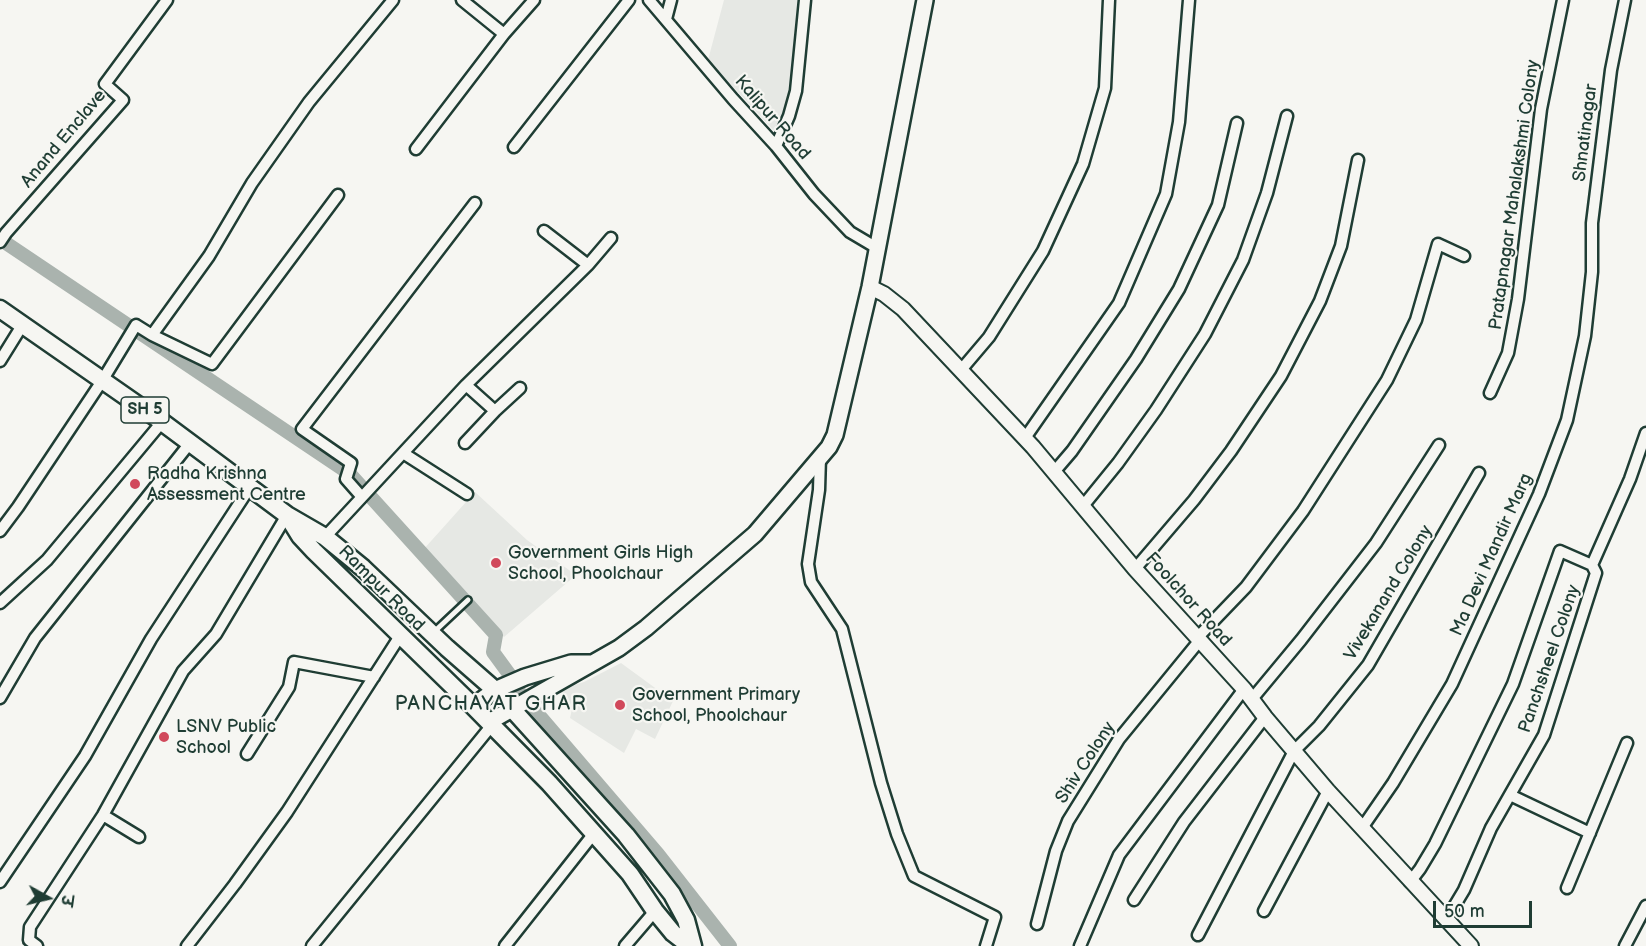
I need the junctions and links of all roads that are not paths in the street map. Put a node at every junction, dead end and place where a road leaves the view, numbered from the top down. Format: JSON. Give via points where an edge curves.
{"nodes":[{"id":1,"x":167,"y":0,"type":"edge"},
{"id":2,"x":393,"y":0,"type":"edge"},
{"id":3,"x":462,"y":0,"type":"edge"},
{"id":4,"x":534,"y":0,"type":"edge"},
{"id":5,"x":629,"y":0,"type":"edge"},
{"id":6,"x":649,"y":0,"type":"edge"},
{"id":7,"x":671,"y":0,"type":"edge"},
{"id":8,"x":806,"y":0,"type":"edge"},
{"id":9,"x":925,"y":0,"type":"edge"},
{"id":10,"x":1109,"y":0,"type":"edge"},
{"id":11,"x":1189,"y":0,"type":"edge"},
{"id":12,"x":1563,"y":0,"type":"edge"},
{"id":13,"x":1625,"y":0,"type":"edge"},
{"id":14,"x":666,"y":19,"type":"junction"},
{"id":15,"x":504,"y":34,"type":"junction"},
{"id":16,"x":1287,"y":116,"type":"dead end"},
{"id":17,"x":1237,"y":123,"type":"dead end"},
{"id":18,"x":776,"y":146,"type":"junction"},
{"id":19,"x":514,"y":147,"type":"dead end"},
{"id":20,"x":416,"y":149,"type":"dead end"},
{"id":21,"x":1358,"y":160,"type":"dead end"},
{"id":22,"x":338,"y":195,"type":"dead end"},
{"id":23,"x":475,"y":203,"type":"dead end"},
{"id":24,"x":544,"y":231,"type":"dead end"},
{"id":25,"x":3,"y":238,"type":"edge"},
{"id":26,"x":611,"y":238,"type":"dead end"},
{"id":27,"x":877,"y":248,"type":"junction"},
{"id":28,"x":1464,"y":256,"type":"dead end"},
{"id":29,"x":588,"y":264,"type":"junction"},
{"id":30,"x":1592,"y":272,"type":"joint"},
{"id":31,"x":870,"y":287,"type":"junction"},
{"id":32,"x":0,"y":309,"type":"edge"},
{"id":33,"x":23,"y":324,"type":"junction"},
{"id":34,"x":152,"y":335,"type":"junction"},
{"id":35,"x":0,"y":361,"type":"edge"},
{"id":36,"x":961,"y":370,"type":"junction"},
{"id":37,"x":102,"y":381,"type":"junction"},
{"id":38,"x":466,"y":385,"type":"junction"},
{"id":39,"x":520,"y":388,"type":"dead end"},
{"id":40,"x":1490,"y":393,"type":"dead end"},
{"id":41,"x":495,"y":411,"type":"junction"},
{"id":42,"x":162,"y":422,"type":"junction"},
{"id":43,"x":1646,"y":433,"type":"edge"},
{"id":44,"x":1025,"y":438,"type":"junction"},
{"id":45,"x":190,"y":442,"type":"junction"},
{"id":46,"x":465,"y":443,"type":"dead end"},
{"id":47,"x":1439,"y":446,"type":"dead end"},
{"id":48,"x":403,"y":453,"type":"junction"},
{"id":49,"x":820,"y":456,"type":"junction"},
{"id":50,"x":1054,"y":472,"type":"junction"},
{"id":51,"x":1479,"y":472,"type":"dead end"},
{"id":52,"x":250,"y":487,"type":"junction"},
{"id":53,"x":365,"y":492,"type":"junction"},
{"id":54,"x":467,"y":494,"type":"dead end"},
{"id":55,"x":1083,"y":506,"type":"junction"},
{"id":56,"x":287,"y":515,"type":"junction"},
{"id":57,"x":0,"y":531,"type":"edge"},
{"id":58,"x":325,"y":537,"type":"junction"},
{"id":59,"x":1592,"y":565,"type":"junction"},
{"id":60,"x":1135,"y":569,"type":"junction"},
{"id":61,"x":468,"y":600,"type":"dead end"},
{"id":62,"x":0,"y":603,"type":"edge"},
{"id":63,"x":432,"y":634,"type":"junction"},
{"id":64,"x":400,"y":636,"type":"junction"},
{"id":65,"x":1199,"y":638,"type":"junction"},
{"id":66,"x":592,"y":663,"type":"junction"},
{"id":67,"x":374,"y":677,"type":"junction"},
{"id":68,"x":495,"y":690,"type":"junction"},
{"id":69,"x":1248,"y":694,"type":"junction"},
{"id":70,"x":0,"y":698,"type":"edge"},
{"id":71,"x":473,"y":706,"type":"junction"},
{"id":72,"x":512,"y":709,"type":"junction"},
{"id":73,"x":1265,"y":717,"type":"junction"},
{"id":74,"x":491,"y":724,"type":"junction"},
{"id":75,"x":1628,"y":744,"type":"dead end"},
{"id":76,"x":1294,"y":752,"type":"junction"},
{"id":77,"x":247,"y":754,"type":"dead end"},
{"id":78,"x":1328,"y":791,"type":"junction"},
{"id":79,"x":1510,"y":795,"type":"junction"},
{"id":80,"x":103,"y":814,"type":"junction"},
{"id":81,"x":1362,"y":828,"type":"junction"},
{"id":82,"x":595,"y":832,"type":"junction"},
{"id":83,"x":1590,"y":833,"type":"junction"},
{"id":84,"x":139,"y":837,"type":"dead end"},
{"id":85,"x":0,"y":882,"type":"edge"},
{"id":86,"x":1410,"y":882,"type":"junction"},
{"id":87,"x":1567,"y":888,"type":"dead end"},
{"id":88,"x":1134,"y":900,"type":"dead end"},
{"id":89,"x":1646,"y":906,"type":"edge"},
{"id":90,"x":655,"y":911,"type":"junction"},
{"id":91,"x":1264,"y":911,"type":"dead end"},
{"id":92,"x":1446,"y":920,"type":"junction"},
{"id":93,"x":1037,"y":924,"type":"dead end"},
{"id":94,"x":1198,"y":935,"type":"dead end"},
{"id":95,"x":37,"y":946,"type":"edge"},
{"id":96,"x":187,"y":946,"type":"edge"},
{"id":97,"x":312,"y":946,"type":"edge"},
{"id":98,"x":505,"y":946,"type":"edge"},
{"id":99,"x":625,"y":946,"type":"edge"},
{"id":100,"x":691,"y":946,"type":"edge"},
{"id":101,"x":986,"y":946,"type":"edge"},
{"id":102,"x":1080,"y":946,"type":"edge"},
{"id":103,"x":1471,"y":946,"type":"edge"},
{"id":104,"x":1625,"y":946,"type":"edge"}],
"edges":[{"from":1,"to":25,"type":"street","name":"Anand Enclave","via":[[105,84],[123,100]]},
{"from":2,"to":34,"type":"street","via":[[309,102],[252,183],[209,256]]},
{"from":3,"to":15,"type":"street"},
{"from":4,"to":15,"type":"street"},
{"from":5,"to":19,"type":"street"},
{"from":6,"to":14,"type":"street","name":"Kalipur Road"},
{"from":7,"to":14,"type":"street"},
{"from":8,"to":18,"type":"street","via":[[796,91]]},
{"from":9,"to":27,"type":"main road"},
{"from":10,"to":36,"type":"street","via":[[1105,88],[1083,164],[1043,251],[989,337]]},
{"from":11,"to":44,"type":"street","via":[[1179,122],[1166,194],[1119,303]]},
{"from":12,"to":40,"type":"street","name":"Pratapnagar Mahalakshmi Colony","via":[[1541,109],[1508,353]]},
{"from":13,"to":30,"type":"street","name":"Shnatinagar","via":[[1611,70],[1592,223]]},
{"from":14,"to":18,"type":"street","name":"Kalipur Road"},
{"from":15,"to":20,"type":"street"},
{"from":16,"to":55,"type":"street","via":[[1267,193],[1243,260],[1205,334],[1137,436]]},
{"from":17,"to":50,"type":"street","via":[[1218,205],[1179,288],[1136,359]]},
{"from":18,"to":27,"type":"street","name":"Kalipur Road","via":[[850,232]]},
{"from":21,"to":60,"type":"street","via":[[1341,246],[1320,301],[1286,367],[1232,451]]},
{"from":22,"to":34,"type":"street","via":[[212,364]]},
{"from":23,"to":53,"type":"street","via":[[302,429],[351,463],[346,479]]},
{"from":24,"to":29,"type":"street"},
{"from":26,"to":29,"type":"street"},
{"from":27,"to":31,"type":"main road"},
{"from":28,"to":65,"type":"street","name":"Shiv Colony","via":[[1438,244],[1416,320],[1387,380],[1289,530],[1246,587]]},
{"from":29,"to":38,"type":"street"},
{"from":30,"to":81,"type":"street","name":"Ma Devi Mandir Marg","via":[[1585,336],[1567,420],[1539,494],[1452,684]]},
{"from":31,"to":36,"type":"street","name":"Foolchor Road","via":[[903,309]]},
{"from":31,"to":49,"type":"main road","via":[[835,435]]},
{"from":32,"to":33,"type":"main road","name":"Rampur Road","number":"SH 5"},
{"from":33,"to":35,"type":"street"},
{"from":33,"to":37,"type":"main road","name":"Rampur Road","number":"SH 5"},
{"from":34,"to":37,"type":"street","via":[[136,325]]},
{"from":36,"to":44,"type":"street","name":"Foolchor Road"},
{"from":37,"to":42,"type":"main road","name":"Rampur Road","number":"SH 5"},
{"from":37,"to":57,"type":"street"},
{"from":38,"to":41,"type":"street"},
{"from":38,"to":48,"type":"street"},
{"from":39,"to":41,"type":"street"},
{"from":41,"to":46,"type":"street"},
{"from":42,"to":45,"type":"main road","name":"Rampur Road","number":"SH 5"},
{"from":42,"to":62,"type":"street","via":[[47,561]]},
{"from":43,"to":59,"type":"street","name":"Panchsheel Colony"},
{"from":44,"to":50,"type":"street","name":"Foolchor Road"},
{"from":45,"to":52,"type":"main road","name":"Rampur Road","number":"SH 5"},
{"from":45,"to":70,"type":"street","via":[[35,638]]},
{"from":47,"to":69,"type":"street","via":[[1376,543],[1301,640]]},
{"from":48,"to":53,"type":"street"},
{"from":48,"to":54,"type":"street"},
{"from":49,"to":66,"type":"main road","via":[[755,534],[646,628]]},
{"from":49,"to":101,"type":"street","via":[[808,564],[812,582],[842,629],[897,834],[914,876],[995,918]]},
{"from":50,"to":55,"type":"street","name":"Foolchor Road"},
{"from":51,"to":76,"type":"street","name":"Vivekanand Colony","via":[[1368,665]]},
{"from":52,"to":56,"type":"main road","name":"Rampur Road","number":"SH 5"},
{"from":52,"to":85,"type":"street","via":[[151,639],[85,756]]},
{"from":53,"to":58,"type":"street"},
{"from":55,"to":60,"type":"street","name":"Foolchor Road"},
{"from":56,"to":58,"type":"main road"},
{"from":56,"to":64,"type":"main road","name":"Rampur Road","number":"SH 5","via":[[300,536]]},
{"from":56,"to":80,"type":"street","via":[[216,634],[183,671]]},
{"from":58,"to":63,"type":"main road"},
{"from":59,"to":79,"type":"street","name":"Panchsheel Colony","via":[[1596,573],[1544,735]]},
{"from":59,"to":86,"type":"street","via":[[1560,551],[1513,684],[1435,844]]},
{"from":60,"to":65,"type":"street","name":"Foolchor Road"},
{"from":61,"to":63,"type":"lane"},
{"from":63,"to":68,"type":"main road"},
{"from":64,"to":67,"type":"street"},
{"from":64,"to":71,"type":"main road","name":"Rampur Road","number":"SH 5"},
{"from":65,"to":69,"type":"street","name":"Foolchor Road"},
{"from":65,"to":93,"type":"street","name":"Shiv Colony","via":[[1119,739],[1068,821]]},
{"from":66,"to":68,"type":"main road","via":[[571,663]]},
{"from":66,"to":72,"type":"main road"},
{"from":67,"to":77,"type":"street","via":[[294,662],[289,687]]},
{"from":67,"to":96,"type":"street","via":[[287,812]]},
{"from":68,"to":71,"type":"main road"},
{"from":68,"to":72,"type":"main road"},
{"from":69,"to":73,"type":"street","name":"Foolchor Road"},
{"from":69,"to":102,"type":"street","via":[[1119,855]]},
{"from":71,"to":74,"type":"main road","name":"Rampur Road","number":"SH 5"},
{"from":72,"to":74,"type":"main road"},
{"from":72,"to":100,"type":"main road","via":[[626,835],[672,894],[686,920]]},
{"from":73,"to":76,"type":"street","name":"Foolchor Road"},
{"from":73,"to":88,"type":"street","via":[[1184,822]]},
{"from":74,"to":82,"type":"main road","name":"Rampur Road","number":"SH 5"},
{"from":74,"to":97,"type":"street"},
{"from":75,"to":83,"type":"street"},
{"from":76,"to":78,"type":"street","name":"Foolchor Road"},
{"from":76,"to":94,"type":"street","name":"Vivekanand Colony"},
{"from":78,"to":81,"type":"street","name":"Foolchor Road"},
{"from":78,"to":91,"type":"street"},
{"from":79,"to":83,"type":"street"},
{"from":79,"to":92,"type":"street","name":"Panchsheel Colony"},
{"from":80,"to":84,"type":"street"},
{"from":80,"to":95,"type":"street","via":[[30,927],[29,940]]},
{"from":81,"to":86,"type":"street","name":"Foolchor Road"},
{"from":82,"to":90,"type":"main road","name":"Rampur Road","number":"SH 5"},
{"from":82,"to":98,"type":"street"},
{"from":83,"to":87,"type":"street"},
{"from":86,"to":92,"type":"street","name":"Foolchor Road"},
{"from":89,"to":104,"type":"street"},
{"from":90,"to":99,"type":"street"},
{"from":90,"to":100,"type":"main road","name":"Rampur Road","number":"SH 5","via":[[673,933]]},
{"from":92,"to":103,"type":"street","name":"Foolchor Road"}]}
